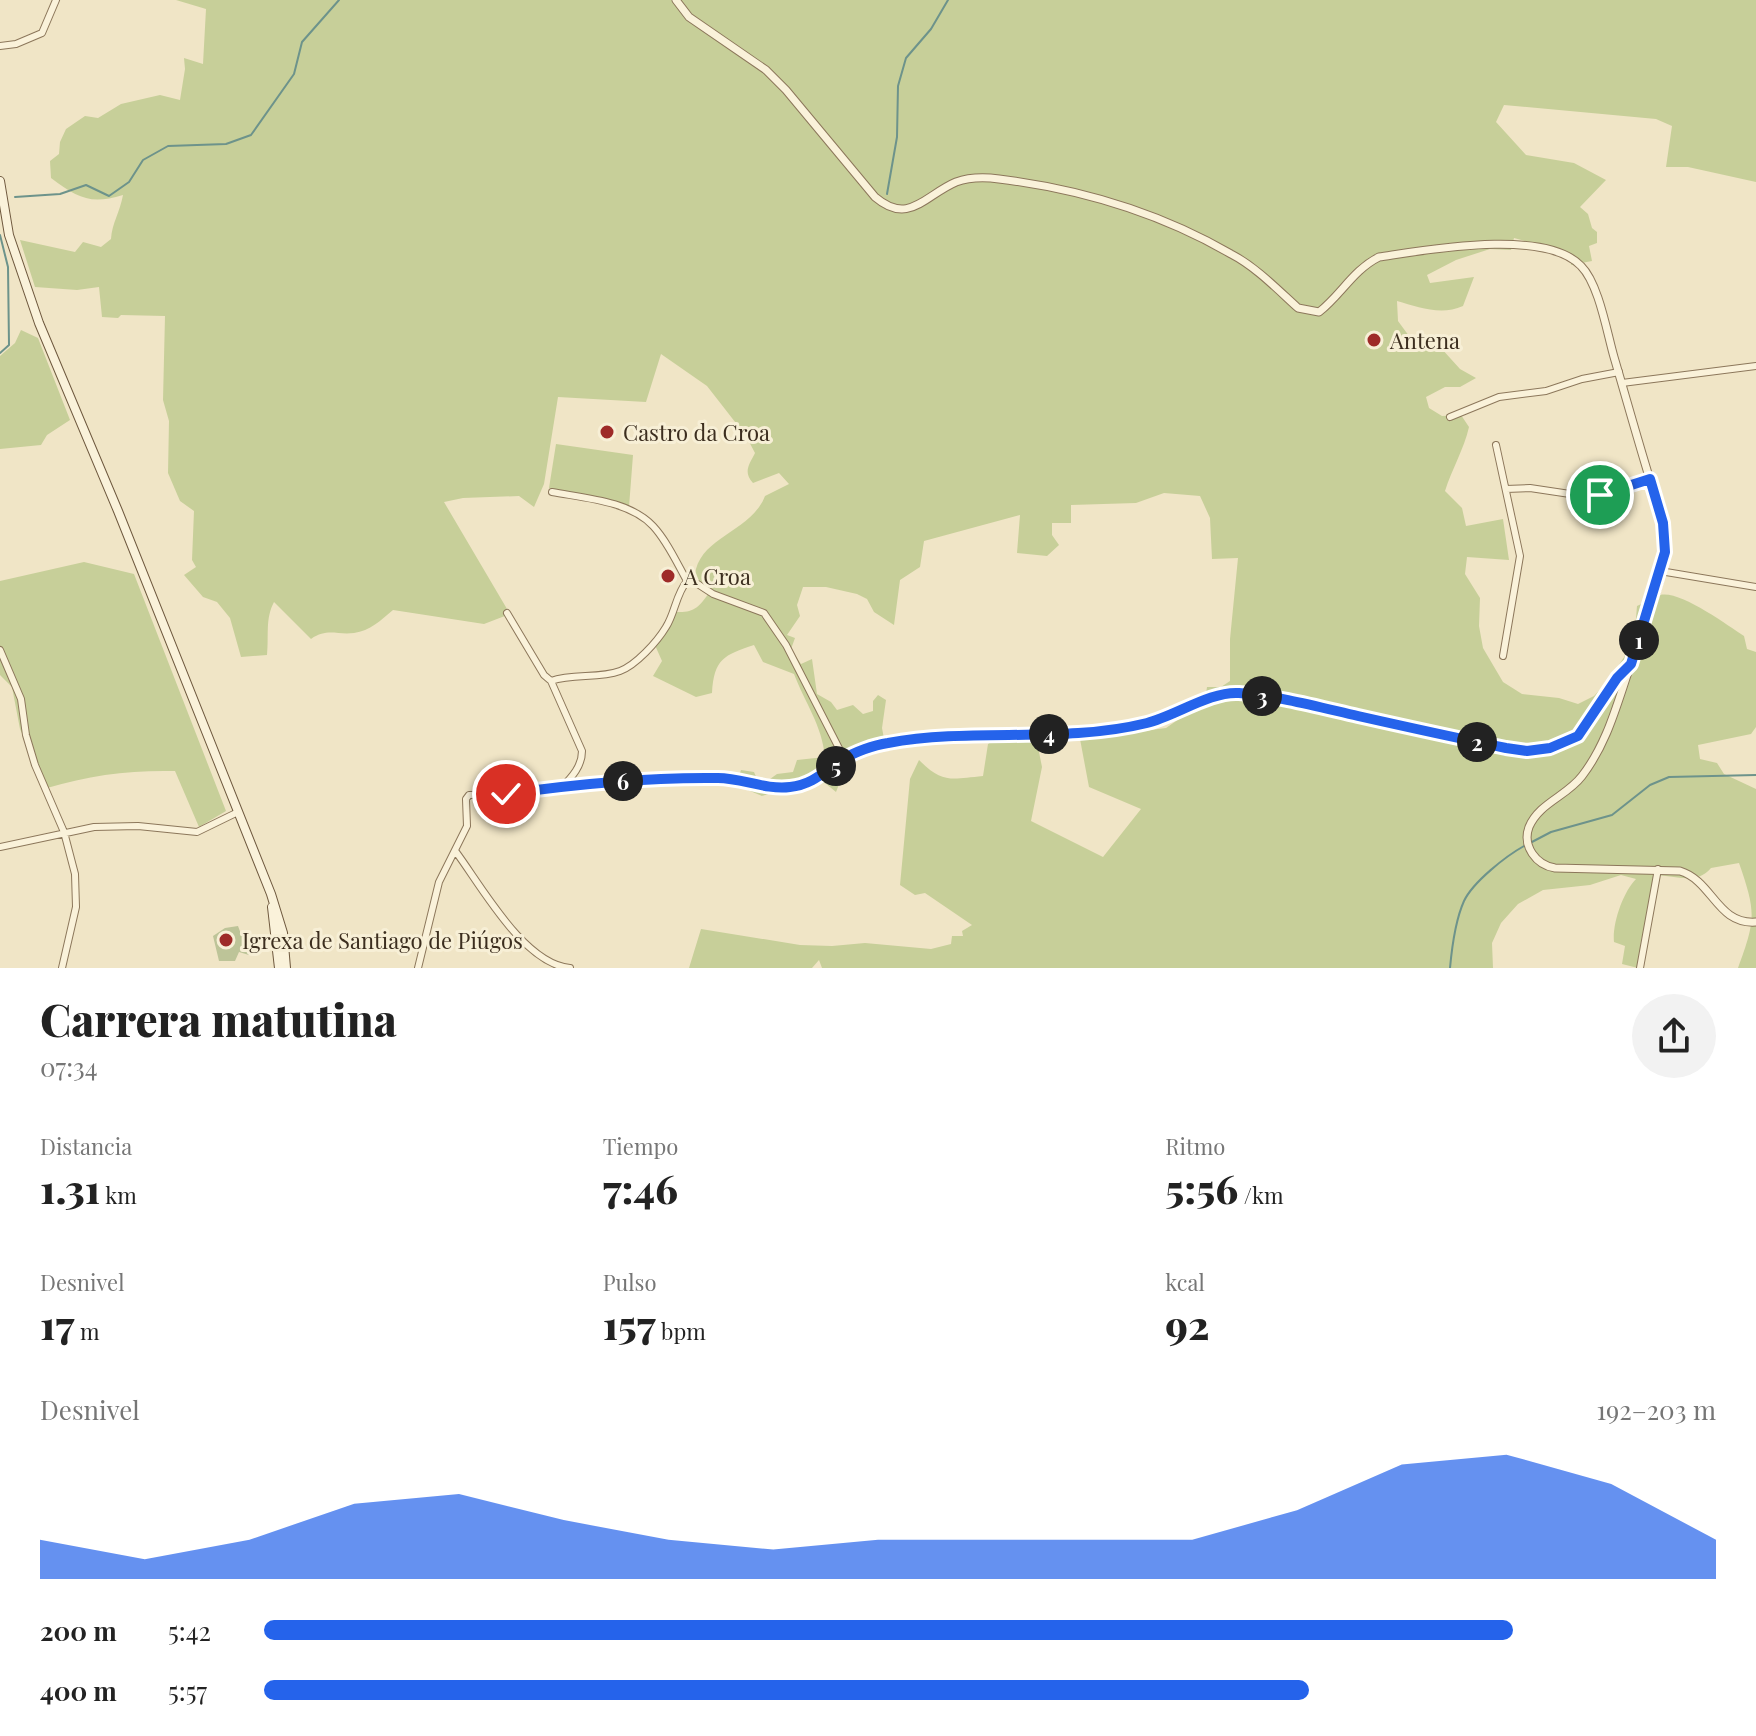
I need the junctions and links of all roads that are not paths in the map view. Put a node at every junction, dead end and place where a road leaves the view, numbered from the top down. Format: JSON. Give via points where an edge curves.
{"nodes":[{"id":1,"x":56,"y":0,"type":"edge"},
{"id":2,"x":676,"y":0,"type":"edge"},
{"id":3,"x":0,"y":46,"type":"edge"},
{"id":4,"x":0,"y":181,"type":"edge"},
{"id":5,"x":1756,"y":366,"type":"edge"},
{"id":6,"x":1619,"y":372,"type":"junction"},
{"id":7,"x":1622,"y":383,"type":"junction"},
{"id":8,"x":1450,"y":417,"type":"dead end"},
{"id":9,"x":1496,"y":445,"type":"dead end"},
{"id":10,"x":1650,"y":479,"type":"junction"},
{"id":11,"x":1506,"y":489,"type":"junction"},
{"id":12,"x":552,"y":492,"type":"dead end"},
{"id":13,"x":1660,"y":571,"type":"junction"},
{"id":14,"x":687,"y":581,"type":"junction"},
{"id":15,"x":1756,"y":587,"type":"edge"},
{"id":16,"x":507,"y":613,"type":"dead end"},
{"id":17,"x":0,"y":650,"type":"edge"},
{"id":18,"x":1503,"y":656,"type":"dead end"},
{"id":19,"x":1631,"y":664,"type":"junction"},
{"id":20,"x":551,"y":681,"type":"junction"},
{"id":21,"x":844,"y":758,"type":"junction"},
{"id":22,"x":562,"y":787,"type":"junction"},
{"id":23,"x":238,"y":812,"type":"junction"},
{"id":24,"x":64,"y":832,"type":"junction"},
{"id":25,"x":0,"y":847,"type":"edge"},
{"id":26,"x":456,"y":852,"type":"junction"},
{"id":27,"x":1658,"y":869,"type":"junction"},
{"id":28,"x":271,"y":894,"type":"junction"},
{"id":29,"x":1756,"y":922,"type":"edge"},
{"id":30,"x":62,"y":968,"type":"edge"},
{"id":31,"x":279,"y":968,"type":"edge"},
{"id":32,"x":286,"y":968,"type":"edge"},
{"id":33,"x":418,"y":968,"type":"edge"},
{"id":34,"x":570,"y":968,"type":"edge"},
{"id":35,"x":1640,"y":968,"type":"edge"}],
"edges":[{"from":1,"to":3,"type":"street","via":[[42,33]]},
{"from":2,"to":6,"type":"street","via":[[689,17],[766,70],[875,197],[891,208],[917,206],[957,182],[977,177],[1087,195],[1233,254],[1298,308],[1319,312],[1366,263],[1379,257],[1496,243],[1560,253],[1582,266],[1590,279]]},
{"from":4,"to":23,"type":"main road","via":[[9,235],[39,323]]},
{"from":5,"to":7,"type":"street"},
{"from":6,"to":7,"type":"street"},
{"from":6,"to":8,"type":"street","via":[[1499,397]]},
{"from":7,"to":10,"type":"street"},
{"from":9,"to":11,"type":"street"},
{"from":10,"to":11,"type":"street","via":[[1590,497]]},
{"from":10,"to":13,"type":"street","via":[[1665,534]]},
{"from":11,"to":18,"type":"street","via":[[1520,556]]},
{"from":12,"to":14,"type":"street","via":[[642,517],[655,528]]},
{"from":13,"to":15,"type":"street"},
{"from":13,"to":19,"type":"street"},
{"from":14,"to":20,"type":"street","via":[[666,627],[627,668]]},
{"from":14,"to":21,"type":"street","via":[[764,613]]},
{"from":16,"to":20,"type":"street"},
{"from":17,"to":24,"type":"street","via":[[21,699],[35,765]]},
{"from":19,"to":21,"type":"street","via":[[1578,736],[1527,751],[1234,693],[1113,731],[947,735],[884,743]]},
{"from":19,"to":27,"type":"street","via":[[1610,727],[1581,777],[1538,813],[1527,839],[1542,864],[1555,868]]},
{"from":20,"to":22,"type":"street","via":[[582,751],[576,771]]},
{"from":21,"to":22,"type":"street","via":[[825,774],[788,788],[727,778]]},
{"from":22,"to":26,"type":"street","via":[[469,795],[467,826]]},
{"from":23,"to":24,"type":"street","via":[[197,832],[138,826]]},
{"from":23,"to":28,"type":"main road"},
{"from":24,"to":25,"type":"street"},
{"from":24,"to":30,"type":"street","via":[[77,892]]},
{"from":26,"to":33,"type":"street","via":[[439,882]]},
{"from":26,"to":34,"type":"street","via":[[518,936],[545,960]]},
{"from":27,"to":29,"type":"street","via":[[1691,874],[1731,918]]},
{"from":27,"to":35,"type":"street"},
{"from":28,"to":31,"type":"main road"},
{"from":28,"to":32,"type":"main road","via":[[283,933]]}]}
